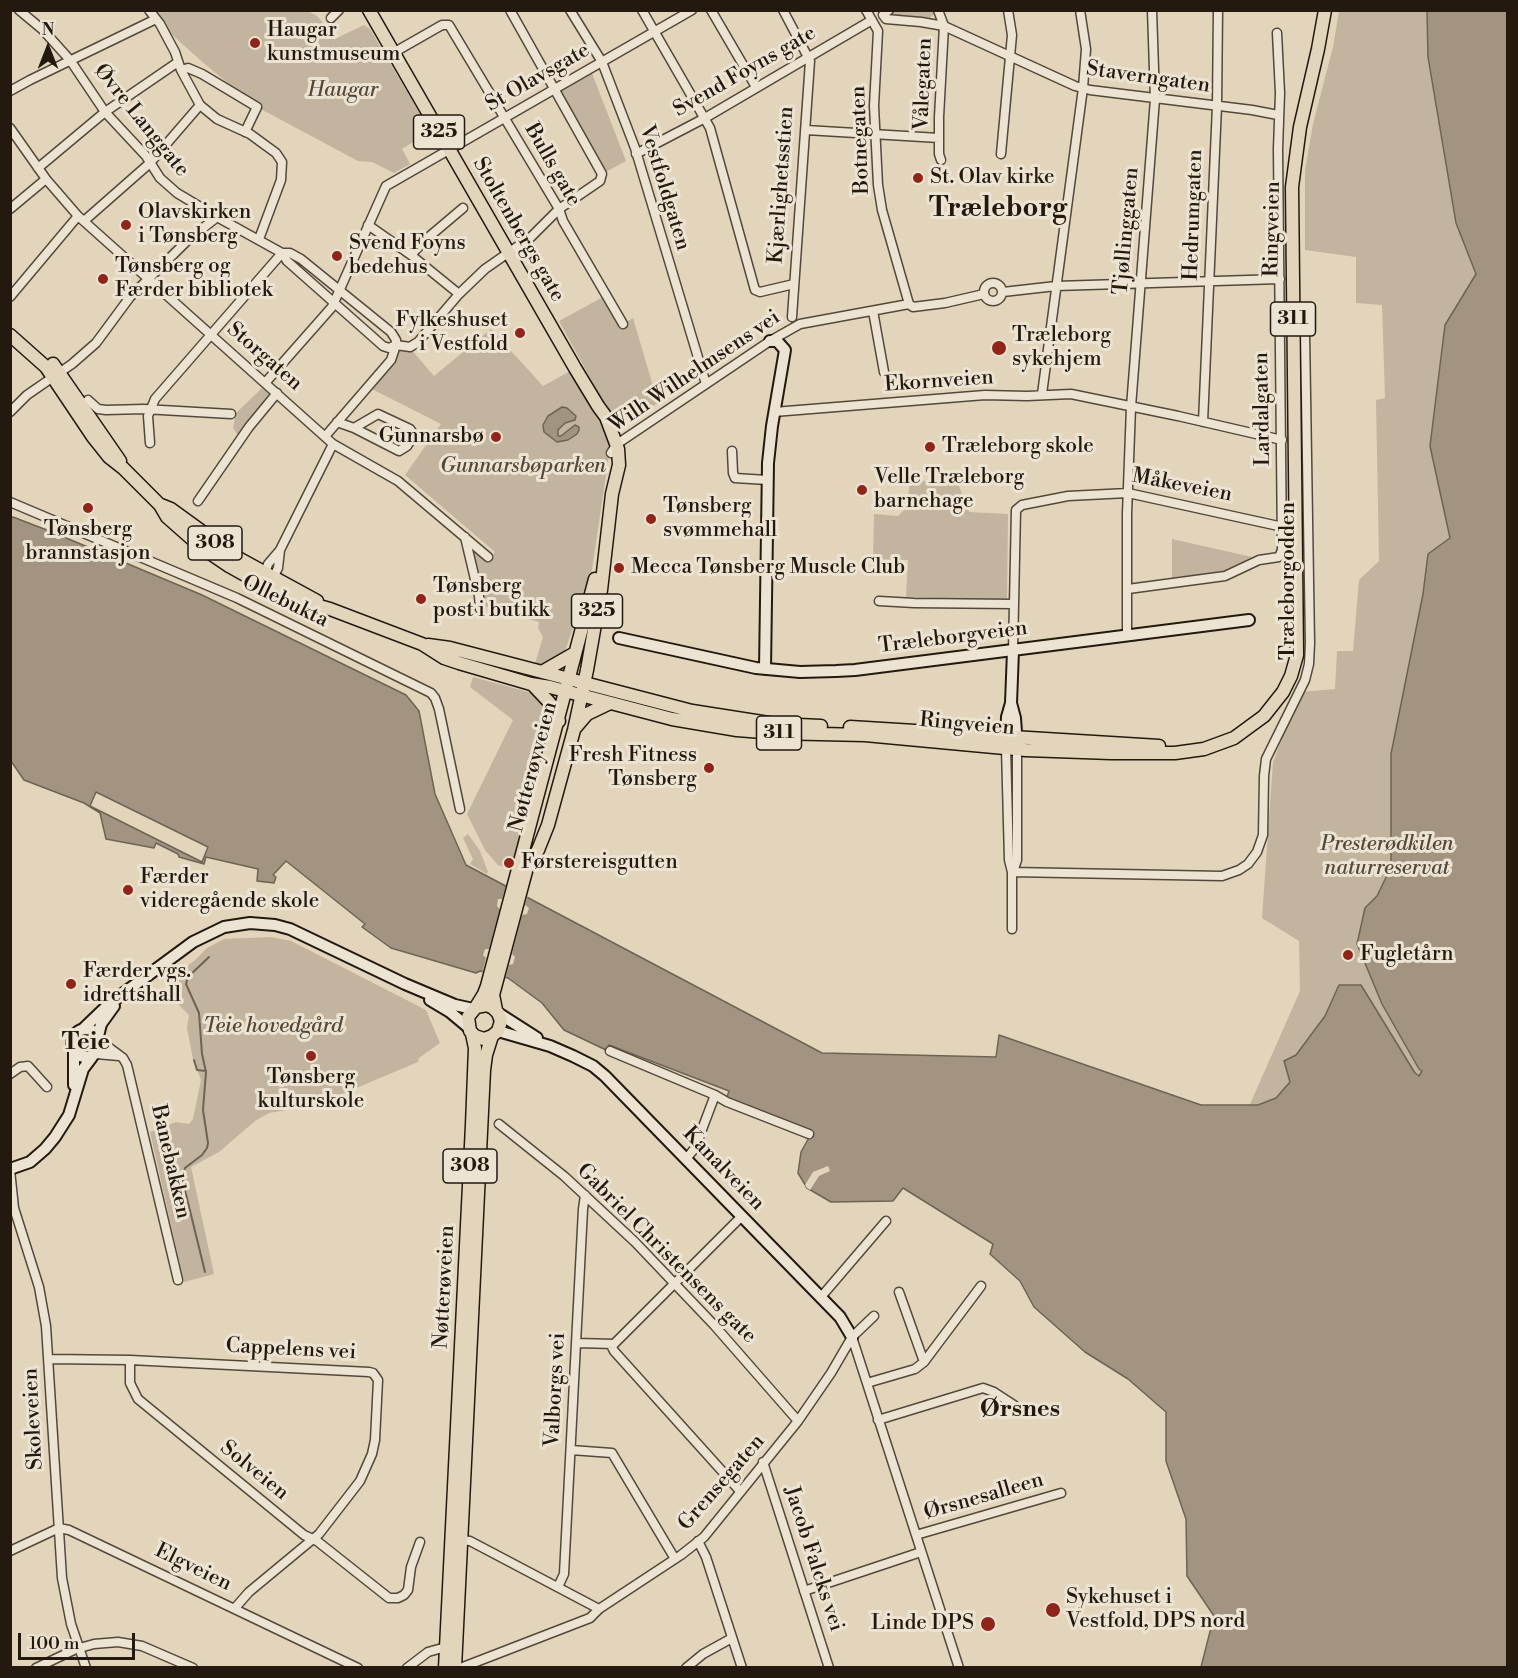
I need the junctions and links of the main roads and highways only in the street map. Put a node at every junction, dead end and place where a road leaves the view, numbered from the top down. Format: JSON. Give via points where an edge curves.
{"nodes":[{"id":1,"x":369,"y":10,"type":"edge"},
{"id":2,"x":1325,"y":10,"type":"edge"},
{"id":3,"x":10,"y":325,"type":"edge"},
{"id":4,"x":10,"y":335,"type":"edge"},
{"id":5,"x":56,"y":375,"type":"junction"},
{"id":6,"x":160,"y":505,"type":"junction"},
{"id":7,"x":606,"y":537,"type":"junction"},
{"id":8,"x":330,"y":609,"type":"junction"},
{"id":9,"x":581,"y":637,"type":"junction"},
{"id":10,"x":422,"y":644,"type":"junction"},
{"id":11,"x":575,"y":653,"type":"junction"},
{"id":12,"x":542,"y":672,"type":"junction"},
{"id":13,"x":531,"y":684,"type":"junction"},
{"id":14,"x":576,"y":687,"type":"junction"},
{"id":15,"x":610,"y":703,"type":"junction"},
{"id":16,"x":559,"y":721,"type":"junction"},
{"id":17,"x":574,"y":730,"type":"junction"},
{"id":18,"x":1012,"y":743,"type":"junction"},
{"id":19,"x":528,"y":866,"type":"junction"},
{"id":20,"x":520,"y":878,"type":"junction"},
{"id":21,"x":491,"y":987,"type":"junction"},
{"id":22,"x":474,"y":1008,"type":"junction"},
{"id":23,"x":497,"y":1012,"type":"junction"},
{"id":24,"x":470,"y":1031,"type":"junction"},
{"id":25,"x":495,"y":1034,"type":"junction"},
{"id":26,"x":456,"y":1541,"type":"junction"},
{"id":27,"x":445,"y":1668,"type":"edge"},
{"id":28,"x":455,"y":1668,"type":"edge"}],
"edges":[{"from":1,"to":7,"type":"main road","name":"Stoltenbergs gate","number":"325","via":[[608,421],[619,465]]},
{"from":2,"to":18,"type":"main road","name":"Ringveien","number":"311","via":[[1300,127],[1292,187],[1298,646],[1291,675],[1271,709],[1257,723],[1224,743],[1190,752],[1162,754]]},
{"from":3,"to":5,"type":"main road","number":"308","via":[[47,357]]},
{"from":4,"to":5,"type":"main road","number":"308"},
{"from":5,"to":6,"type":"main road","number":"308","via":[[93,437]]},
{"from":6,"to":8,"type":"main road","number":"308","via":[[240,559]]},
{"from":6,"to":8,"type":"main road","number":"308","via":[[201,547],[229,566],[294,599]]},
{"from":7,"to":9,"type":"main road","name":"Stoltenbergs gate","number":"325"},
{"from":7,"to":14,"type":"main road","name":"Stoltenbergs gate","number":"325","via":[[598,608]]},
{"from":8,"to":10,"type":"main road","number":"308"},
{"from":9,"to":11,"type":"main road","name":"Stoltenbergs gate","number":"325"},
{"from":9,"to":14,"type":"main road","name":"Stoltenbergs gate","number":"325"},
{"from":10,"to":12,"type":"main road","number":"308"},
{"from":10,"to":13,"type":"main road","number":"308","via":[[444,658]]},
{"from":11,"to":12,"type":"main road"},
{"from":11,"to":14,"type":"main road","name":"Stoltenbergs gate","number":"325"},
{"from":12,"to":14,"type":"main road","number":"308"},
{"from":13,"to":14,"type":"main road","number":"308"},
{"from":13,"to":16,"type":"main road","via":[[549,702]]},
{"from":14,"to":15,"type":"main road","name":"Ringveien","number":"311"},
{"from":14,"to":16,"type":"main road","name":"Nøtterøyveien","number":"308"},
{"from":14,"to":17,"type":"main road","name":"Nøtterøyveien","number":"308"},
{"from":14,"to":18,"type":"main road","name":"Ringveien","number":"311","via":[[775,724],[883,728]]},
{"from":14,"to":19,"type":"main road","name":"Nøtterøyveien","number":"308"},
{"from":15,"to":17,"type":"main road","via":[[587,714]]},
{"from":15,"to":18,"type":"main road","name":"Ringveien","number":"311","via":[[688,723],[775,734]]},
{"from":16,"to":20,"type":"main road","name":"Nøtterøyveien","number":"308"},
{"from":17,"to":19,"type":"main road","name":"Nøtterøyveien","number":"308","via":[[548,825]]},
{"from":19,"to":20,"type":"main road","name":"Nøtterøyveien","number":"308"},
{"from":20,"to":21,"type":"main road","number":"308"},
{"from":21,"to":22,"type":"main road","number":"308"},
{"from":21,"to":23,"type":"main road","number":"308"},
{"from":22,"to":23,"type":"main road","via":[[487,1005]]},
{"from":22,"to":24,"type":"main road","number":"308","via":[[468,1017]]},
{"from":23,"to":25,"type":"main road","number":"308","via":[[501,1022]]},
{"from":24,"to":25,"type":"main road","via":[[484,1039]]},
{"from":24,"to":26,"type":"main road","name":"Nøtterøveien","number":"308","via":[[475,1048]]},
{"from":25,"to":26,"type":"main road","name":"Nøtterøveien","number":"308","via":[[484,1070]]},
{"from":26,"to":27,"type":"main road","number":"308"},
{"from":26,"to":28,"type":"main road","number":"308"}]}
